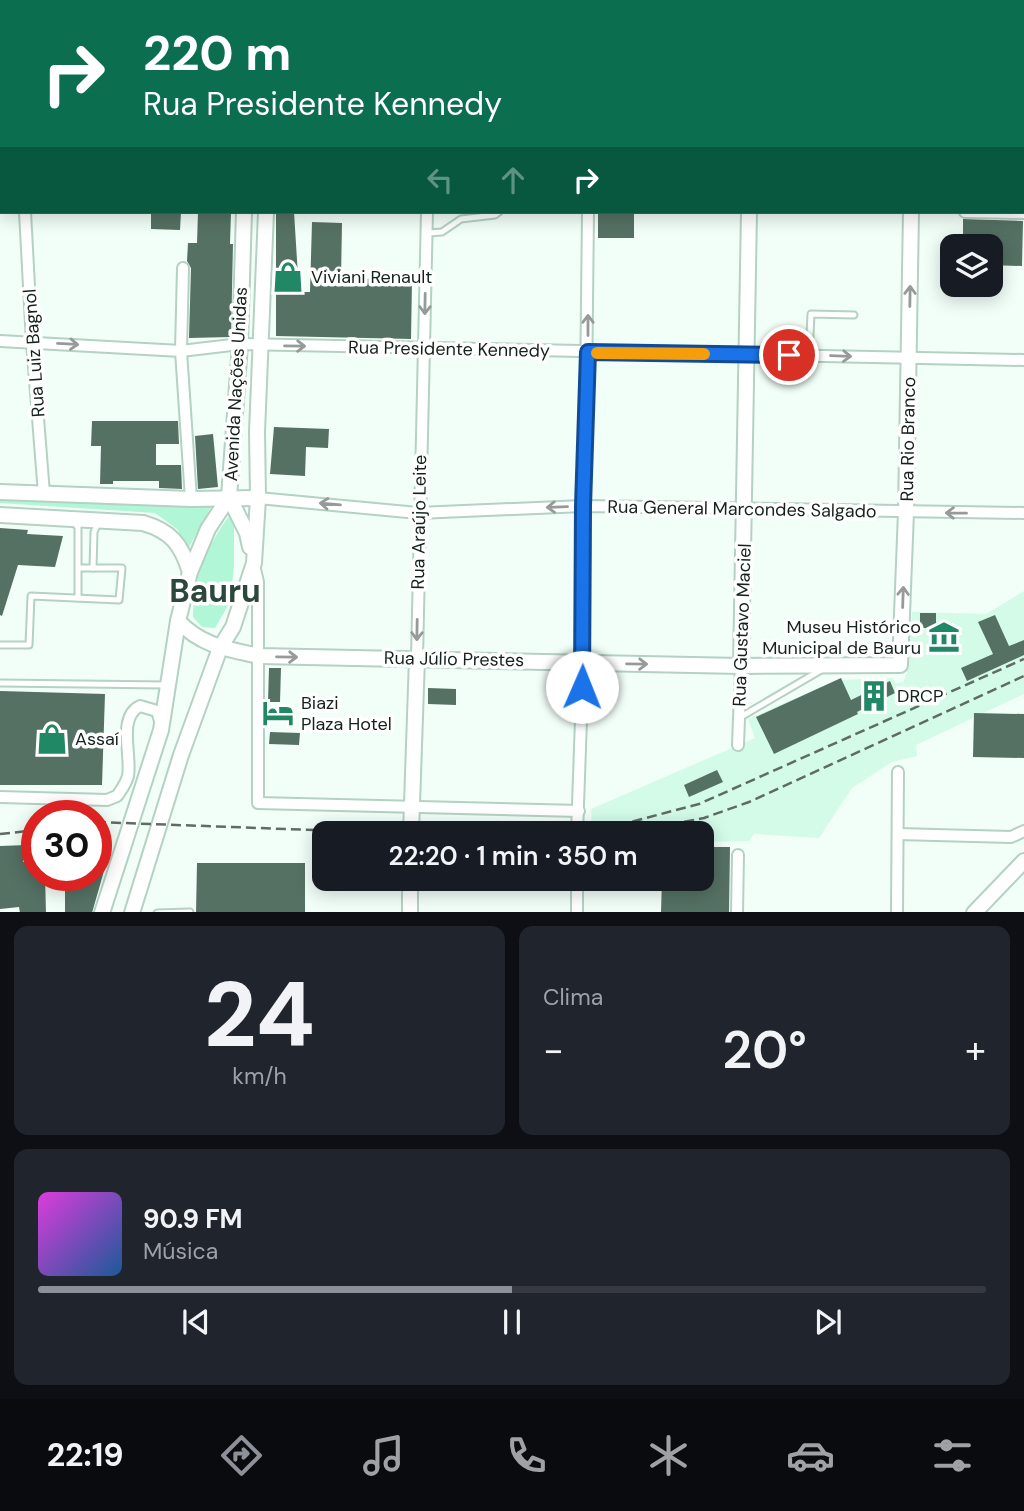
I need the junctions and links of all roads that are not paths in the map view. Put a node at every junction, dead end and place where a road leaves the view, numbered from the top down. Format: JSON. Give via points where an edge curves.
{"nodes":[{"id":1,"x":25,"y":214,"type":"edge"},
{"id":2,"x":244,"y":214,"type":"edge"},
{"id":3,"x":266,"y":214,"type":"edge"},
{"id":4,"x":427,"y":214,"type":"edge"},
{"id":5,"x":496,"y":214,"type":"edge"},
{"id":6,"x":588,"y":214,"type":"edge"},
{"id":7,"x":749,"y":214,"type":"edge"},
{"id":8,"x":911,"y":214,"type":"edge"},
{"id":9,"x":426,"y":233,"type":"junction"},
{"id":10,"x":183,"y":268,"type":"dead end"},
{"id":11,"x":854,"y":314,"type":"dead end"},
{"id":12,"x":0,"y":341,"type":"edge"},
{"id":13,"x":32,"y":342,"type":"junction"},
{"id":14,"x":240,"y":344,"type":"junction"},
{"id":15,"x":261,"y":345,"type":"junction"},
{"id":16,"x":424,"y":348,"type":"junction"},
{"id":17,"x":181,"y":351,"type":"junction"},
{"id":18,"x":588,"y":352,"type":"junction"},
{"id":19,"x":747,"y":355,"type":"junction"},
{"id":20,"x":809,"y":355,"type":"junction"},
{"id":21,"x":909,"y":358,"type":"junction"},
{"id":22,"x":1024,"y":360,"type":"edge"},
{"id":23,"x":0,"y":492,"type":"edge"},
{"id":24,"x":44,"y":494,"type":"junction"},
{"id":25,"x":229,"y":497,"type":"junction"},
{"id":26,"x":258,"y":498,"type":"junction"},
{"id":27,"x":191,"y":499,"type":"junction"},
{"id":28,"x":583,"y":506,"type":"junction"},
{"id":29,"x":745,"y":510,"type":"junction"},
{"id":30,"x":906,"y":512,"type":"junction"},
{"id":31,"x":418,"y":513,"type":"junction"},
{"id":32,"x":1024,"y":513,"type":"edge"},
{"id":33,"x":0,"y":515,"type":"edge"},
{"id":34,"x":70,"y":519,"type":"junction"},
{"id":35,"x":99,"y":521,"type":"junction"},
{"id":36,"x":254,"y":563,"type":"junction"},
{"id":37,"x":79,"y":568,"type":"junction"},
{"id":38,"x":93,"y":568,"type":"junction"},
{"id":39,"x":190,"y":572,"type":"junction"},
{"id":40,"x":78,"y":598,"type":"junction"},
{"id":41,"x":178,"y":621,"type":"junction"},
{"id":42,"x":0,"y":645,"type":"edge"},
{"id":43,"x":219,"y":648,"type":"junction"},
{"id":44,"x":259,"y":656,"type":"junction"},
{"id":45,"x":417,"y":658,"type":"junction"},
{"id":46,"x":583,"y":663,"type":"junction"},
{"id":47,"x":900,"y":665,"type":"joint"},
{"id":48,"x":741,"y":666,"type":"junction"},
{"id":49,"x":828,"y":666,"type":"junction"},
{"id":50,"x":0,"y":683,"type":"edge"},
{"id":51,"x":170,"y":685,"type":"junction"},
{"id":52,"x":166,"y":705,"type":"junction"},
{"id":53,"x":739,"y":718,"type":"junction"},
{"id":54,"x":161,"y":730,"type":"junction"},
{"id":55,"x":738,"y":745,"type":"dead end"},
{"id":56,"x":898,"y":772,"type":"dead end"},
{"id":57,"x":0,"y":795,"type":"edge"},
{"id":58,"x":412,"y":808,"type":"junction"},
{"id":59,"x":579,"y":811,"type":"junction"},
{"id":60,"x":412,"y":821,"type":"edge"},
{"id":61,"x":578,"y":821,"type":"edge"},
{"id":62,"x":1024,"y":831,"type":"edge"},
{"id":63,"x":898,"y":834,"type":"junction"},
{"id":64,"x":738,"y":855,"type":"dead end"},
{"id":65,"x":1023,"y":861,"type":"edge"},
{"id":66,"x":411,"y":891,"type":"edge"},
{"id":67,"x":577,"y":891,"type":"edge"},
{"id":68,"x":102,"y":912,"type":"edge"},
{"id":69,"x":132,"y":912,"type":"edge"},
{"id":70,"x":157,"y":912,"type":"edge"},
{"id":71,"x":190,"y":912,"type":"edge"},
{"id":72,"x":410,"y":912,"type":"edge"},
{"id":73,"x":577,"y":912,"type":"edge"},
{"id":74,"x":737,"y":912,"type":"edge"},
{"id":75,"x":897,"y":912,"type":"edge"},
{"id":76,"x":974,"y":912,"type":"edge"}],
"edges":[{"from":1,"to":13,"type":"street","name":"Rua Luiz Bagnol"},
{"from":2,"to":14,"type":"street","name":"Avenida Nações Unidas"},
{"from":3,"to":15,"type":"street","name":"Avenida Nações Unidas"},
{"from":4,"to":9,"type":"street","name":"Rua Araújo Leite"},
{"from":5,"to":9,"type":"lane","via":[[461,219],[442,232]]},
{"from":18,"to":6,"type":"street","one_way":true},
{"from":7,"to":19,"type":"street","name":"Rua Gustavo Maciel"},
{"from":21,"to":8,"type":"street","name":"Rua Rio Branco","one_way":true},
{"from":9,"to":16,"type":"street","name":"Rua Araújo Leite","one_way":true},
{"from":10,"to":17,"type":"street"},
{"from":11,"to":20,"type":"lane","via":[[811,314]]},
{"from":12,"to":13,"type":"street","name":"Rua Presidente Kennedy"},
{"from":13,"to":17,"type":"street","name":"Rua Presidente Kennedy","one_way":true},
{"from":13,"to":24,"type":"street","name":"Rua Luiz Bagnol"},
{"from":14,"to":15,"type":"street","name":"Rua Presidente Kennedy"},
{"from":14,"to":17,"type":"street","name":"Rua Presidente Kennedy"},
{"from":14,"to":25,"type":"street","name":"Avenida Nações Unidas"},
{"from":15,"to":16,"type":"street","name":"Rua Presidente Kennedy","one_way":true},
{"from":15,"to":26,"type":"street","name":"Avenida Nações Unidas"},
{"from":16,"to":18,"type":"street","name":"Rua Presidente Kennedy"},
{"from":16,"to":31,"type":"street","name":"Rua Araújo Leite"},
{"from":17,"to":27,"type":"street"},
{"from":18,"to":19,"type":"street","name":"Rua Presidente Kennedy"},
{"from":18,"to":28,"type":"street"},
{"from":19,"to":20,"type":"street","name":"Rua Presidente Kennedy"},
{"from":19,"to":29,"type":"street","name":"Rua Gustavo Maciel"},
{"from":20,"to":21,"type":"street","name":"Rua Presidente Kennedy","one_way":true},
{"from":21,"to":22,"type":"street","name":"Rua Presidente Kennedy"},
{"from":21,"to":30,"type":"street","name":"Rua Rio Branco"},
{"from":23,"to":24,"type":"street","name":"Rua General Marcondes Salgado"},
{"from":24,"to":27,"type":"street","name":"Rua General Marcondes Salgado"},
{"from":25,"to":26,"type":"street","name":"Rua General Marcondes Salgado"},
{"from":25,"to":27,"type":"street","name":"Rua General Marcondes Salgado"},
{"from":25,"to":36,"type":"street","via":[[247,533]]},
{"from":25,"to":39,"type":"street","name":"Avenida Nações Unidas","via":[[208,529]]},
{"from":31,"to":26,"type":"street","name":"Rua General Marcondes Salgado","one_way":true},
{"from":26,"to":36,"type":"street","name":"Avenida Nações Unidas"},
{"from":28,"to":29,"type":"street","name":"Rua General Marcondes Salgado"},
{"from":28,"to":31,"type":"street","name":"Rua General Marcondes Salgado","one_way":true},
{"from":28,"to":46,"type":"street"},
{"from":29,"to":30,"type":"street","name":"Rua General Marcondes Salgado"},
{"from":29,"to":48,"type":"street","name":"Rua Gustavo Maciel"},
{"from":32,"to":30,"type":"street","name":"Rua General Marcondes Salgado","one_way":true},
{"from":47,"to":30,"type":"street","name":"Rua Rio Branco","one_way":true},
{"from":31,"to":45,"type":"street","name":"Rua Araújo Leite","one_way":true},
{"from":33,"to":34,"type":"street"},
{"from":34,"to":35,"type":"street"},
{"from":34,"to":37,"type":"lane","via":[[78,527]]},
{"from":35,"to":38,"type":"lane","via":[[94,532]]},
{"from":35,"to":39,"type":"street","via":[[160,528],[182,550]]},
{"from":36,"to":43,"type":"street","name":"Avenida Nações Unidas","via":[[233,627]]},
{"from":36,"to":44,"type":"street"},
{"from":37,"to":38,"type":"lane"},
{"from":37,"to":40,"type":"lane"},
{"from":38,"to":40,"type":"lane","via":[[122,568],[119,600]]},
{"from":39,"to":41,"type":"street","name":"Avenida Nações Unidas"},
{"from":40,"to":42,"type":"lane","via":[[31,596],[29,645]]},
{"from":41,"to":43,"type":"street","name":"Rua Júlio Prestes","via":[[192,636]]},
{"from":41,"to":51,"type":"street","name":"Avenida Nações Unidas"},
{"from":43,"to":44,"type":"street","name":"Rua Júlio Prestes"},
{"from":43,"to":69,"type":"street","name":"Avenida Nações Unidas"},
{"from":44,"to":45,"type":"street","name":"Rua Júlio Prestes","one_way":true},
{"from":44,"to":58,"type":"street","via":[[258,803]]},
{"from":45,"to":46,"type":"street","name":"Rua Júlio Prestes"},
{"from":45,"to":58,"type":"street","name":"Rua Araújo Leite"},
{"from":46,"to":48,"type":"street","name":"Rua Júlio Prestes","one_way":true},
{"from":46,"to":59,"type":"street"},
{"from":47,"to":49,"type":"street","name":"Rua Júlio Prestes"},
{"from":48,"to":49,"type":"street","name":"Rua Júlio Prestes"},
{"from":48,"to":53,"type":"street","name":"Rua Gustavo Maciel"},
{"from":49,"to":53,"type":"lane"},
{"from":50,"to":51,"type":"lane"},
{"from":51,"to":52,"type":"street","name":"Avenida Nações Unidas"},
{"from":52,"to":54,"type":"street","name":"Avenida Nações Unidas"},
{"from":52,"to":57,"type":"street","via":[[142,702],[131,709],[125,722],[122,776],[114,792]]},
{"from":53,"to":55,"type":"street","name":"Rua Gustavo Maciel"},
{"from":54,"to":57,"type":"street","via":[[157,711],[140,706],[132,712],[128,776],[117,796],[107,800]]},
{"from":54,"to":68,"type":"street","name":"Avenida Nações Unidas"},
{"from":56,"to":63,"type":"street"},
{"from":58,"to":59,"type":"street"},
{"from":58,"to":60,"type":"street","name":"Rua Araújo Leite"},
{"from":59,"to":61,"type":"street"},
{"from":62,"to":63,"type":"street","via":[[1011,837]]},
{"from":63,"to":75,"type":"street"},
{"from":64,"to":74,"type":"street"},
{"from":65,"to":76,"type":"street"},
{"from":66,"to":72,"type":"street"},
{"from":67,"to":73,"type":"street"},
{"from":70,"to":71,"type":"lane"}]}
